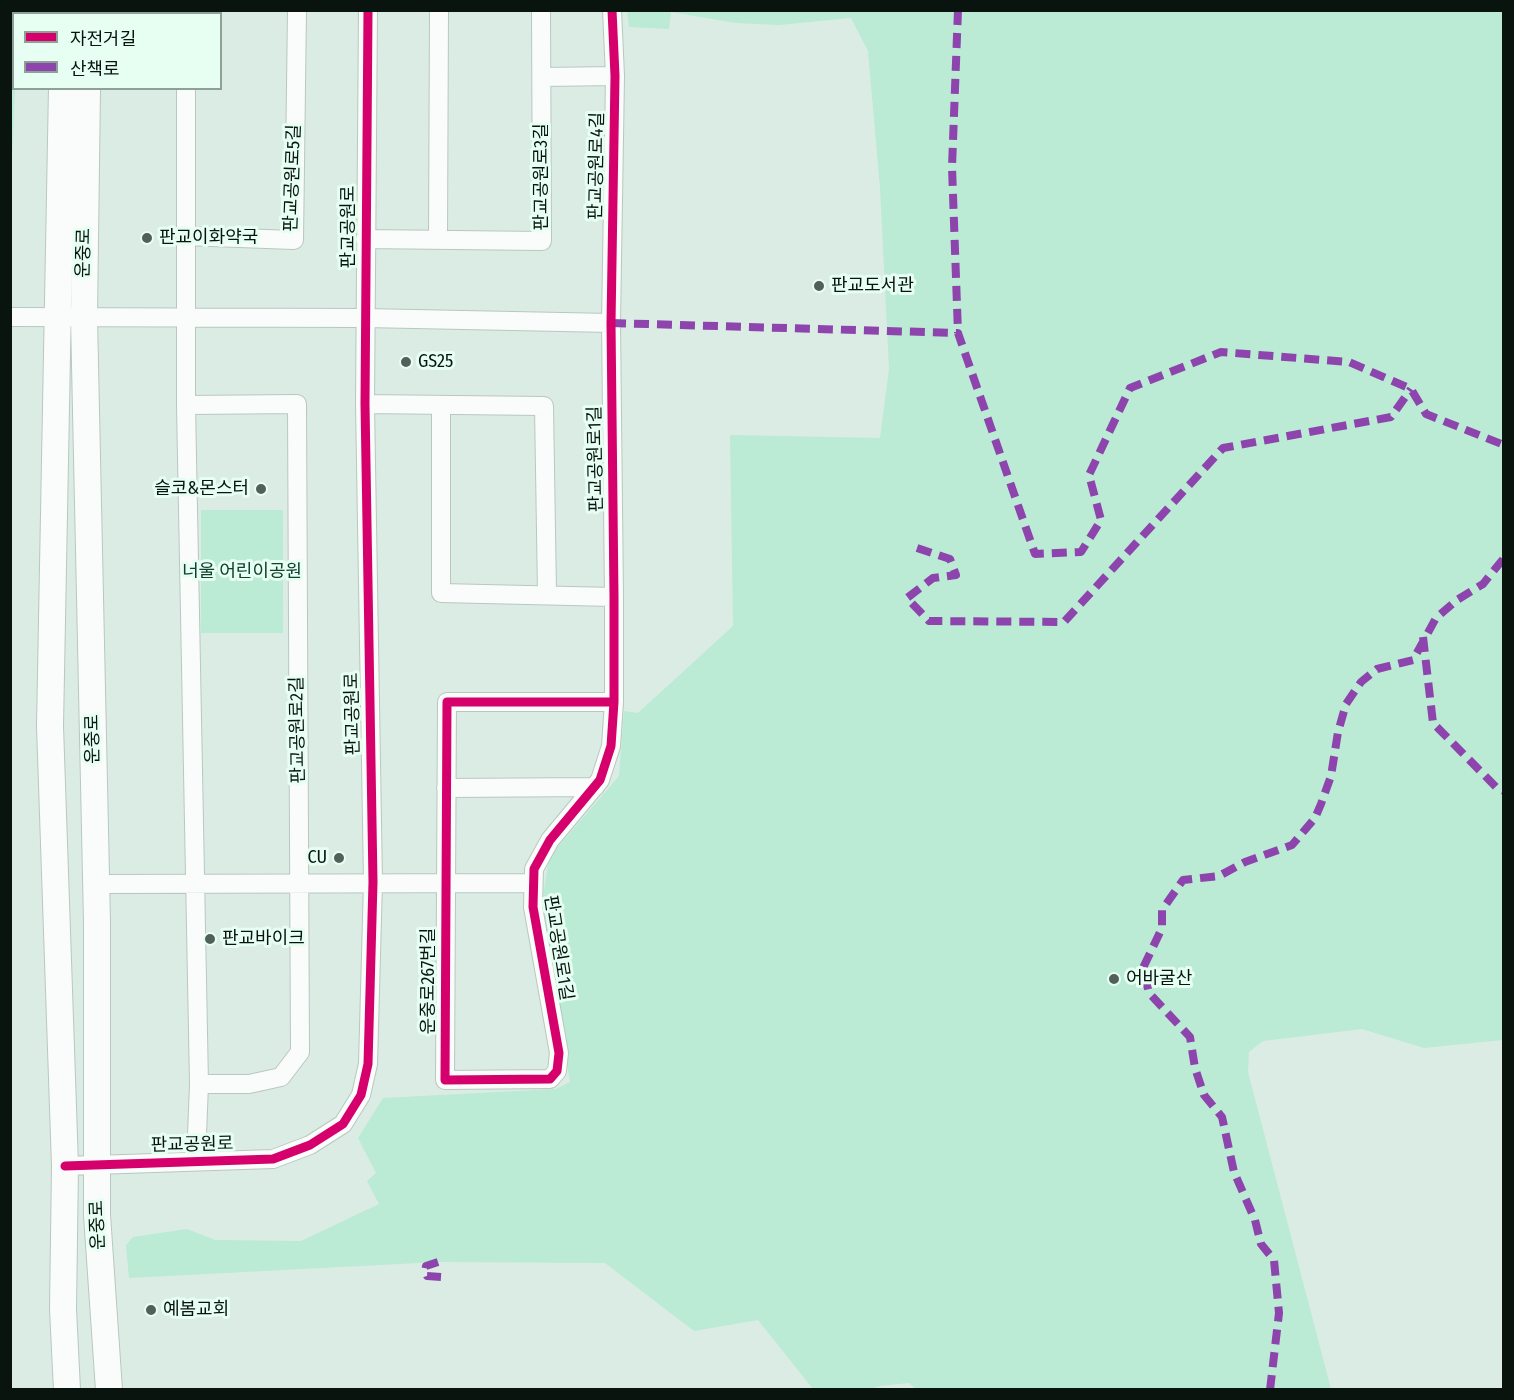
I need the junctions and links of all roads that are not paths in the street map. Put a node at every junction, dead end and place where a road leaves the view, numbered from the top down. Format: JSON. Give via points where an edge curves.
{"nodes":[{"id":1,"x":297,"y":10,"type":"edge"},
{"id":2,"x":368,"y":10,"type":"edge"},
{"id":3,"x":439,"y":10,"type":"edge"},
{"id":4,"x":541,"y":10,"type":"edge"},
{"id":5,"x":612,"y":10,"type":"edge"},
{"id":6,"x":615,"y":76,"type":"junction"},
{"id":7,"x":543,"y":77,"type":"junction"},
{"id":8,"x":62,"y":90,"type":"edge"},
{"id":9,"x":87,"y":90,"type":"edge"},
{"id":10,"x":186,"y":90,"type":"edge"},
{"id":11,"x":185,"y":236,"type":"junction"},
{"id":12,"x":365,"y":239,"type":"junction"},
{"id":13,"x":438,"y":239,"type":"junction"},
{"id":14,"x":10,"y":317,"type":"edge"},
{"id":15,"x":58,"y":317,"type":"junction"},
{"id":16,"x":84,"y":317,"type":"junction"},
{"id":17,"x":185,"y":317,"type":"junction"},
{"id":18,"x":365,"y":318,"type":"junction"},
{"id":19,"x":611,"y":323,"type":"junction"},
{"id":20,"x":365,"y":404,"type":"junction"},
{"id":21,"x":186,"y":405,"type":"junction"},
{"id":22,"x":441,"y":406,"type":"junction"},
{"id":23,"x":547,"y":594,"type":"junction"},
{"id":24,"x":614,"y":597,"type":"junction"},
{"id":25,"x":614,"y":702,"type":"junction"},
{"id":26,"x":595,"y":787,"type":"junction"},
{"id":27,"x":446,"y":788,"type":"junction"},
{"id":28,"x":300,"y":882,"type":"junction"},
{"id":29,"x":372,"y":882,"type":"junction"},
{"id":30,"x":445,"y":882,"type":"junction"},
{"id":31,"x":194,"y":883,"type":"junction"},
{"id":32,"x":532,"y":883,"type":"junction"},
{"id":33,"x":96,"y":884,"type":"junction"},
{"id":34,"x":445,"y":1080,"type":"joint"},
{"id":35,"x":199,"y":1084,"type":"junction"},
{"id":36,"x":196,"y":1161,"type":"junction"},
{"id":37,"x":97,"y":1165,"type":"junction"},
{"id":38,"x":65,"y":1166,"type":"junction"},
{"id":39,"x":67,"y":1389,"type":"edge"},
{"id":40,"x":109,"y":1389,"type":"edge"}],
"edges":[{"from":1,"to":11,"type":"street","name":"판교공원로5길","via":[[294,240]]},
{"from":2,"to":12,"type":"street","name":"판교공원로"},
{"from":3,"to":13,"type":"street"},
{"from":4,"to":7,"type":"street","name":"판교공원로3길"},
{"from":5,"to":6,"type":"street","name":"판교공원로4길"},
{"from":6,"to":7,"type":"street"},
{"from":6,"to":19,"type":"street","name":"판교공원로4길"},
{"from":7,"to":13,"type":"street","name":"판교공원로3길","via":[[542,240]]},
{"from":8,"to":15,"type":"main road","name":"운중로"},
{"from":9,"to":16,"type":"main road","name":"운중로"},
{"from":10,"to":11,"type":"street"},
{"from":11,"to":17,"type":"street"},
{"from":12,"to":13,"type":"street","name":"판교공원로3길"},
{"from":12,"to":18,"type":"street","name":"판교공원로"},
{"from":14,"to":15,"type":"street"},
{"from":15,"to":16,"type":"street"},
{"from":15,"to":38,"type":"main road","name":"운중로","via":[[50,726]]},
{"from":16,"to":17,"type":"street"},
{"from":16,"to":33,"type":"main road","name":"운중로"},
{"from":17,"to":18,"type":"street"},
{"from":17,"to":21,"type":"street"},
{"from":18,"to":19,"type":"street"},
{"from":18,"to":20,"type":"street","name":"판교공원로"},
{"from":19,"to":24,"type":"street","name":"판교공원로1길"},
{"from":20,"to":22,"type":"street"},
{"from":20,"to":29,"type":"street","name":"판교공원로"},
{"from":21,"to":28,"type":"street","name":"판교공원로2길","via":[[297,404]]},
{"from":21,"to":31,"type":"street"},
{"from":22,"to":23,"type":"street","via":[[544,406]]},
{"from":22,"to":23,"type":"street","via":[[441,593]]},
{"from":23,"to":24,"type":"street"},
{"from":24,"to":25,"type":"street","name":"판교공원로1길"},
{"from":25,"to":26,"type":"street","name":"판교공원로1길","via":[[611,746]]},
{"from":25,"to":27,"type":"street","via":[[447,702]]},
{"from":26,"to":27,"type":"street"},
{"from":26,"to":32,"type":"street","name":"판교공원로1길","via":[[545,848]]},
{"from":27,"to":30,"type":"street"},
{"from":28,"to":29,"type":"street"},
{"from":28,"to":31,"type":"street"},
{"from":28,"to":35,"type":"street","name":"판교공원로2길","via":[[300,1052],[281,1077],[249,1084]]},
{"from":29,"to":30,"type":"street"},
{"from":29,"to":36,"type":"street","name":"판교공원로","via":[[368,1064],[361,1095],[343,1124],[310,1145],[273,1159]]},
{"from":30,"to":32,"type":"street"},
{"from":30,"to":34,"type":"street","name":"운중로267번길"},
{"from":31,"to":33,"type":"street"},
{"from":31,"to":35,"type":"street"},
{"from":32,"to":34,"type":"street","name":"판교공원로1길","via":[[559,1053],[557,1071],[550,1079]]},
{"from":33,"to":37,"type":"main road","name":"운중로"},
{"from":35,"to":36,"type":"street"},
{"from":36,"to":37,"type":"street","name":"판교공원로"},
{"from":37,"to":38,"type":"street","name":"판교공원로"},
{"from":37,"to":40,"type":"main road","name":"운중로"},
{"from":38,"to":39,"type":"main road","name":"운중로","via":[[63,1309]]}]}
